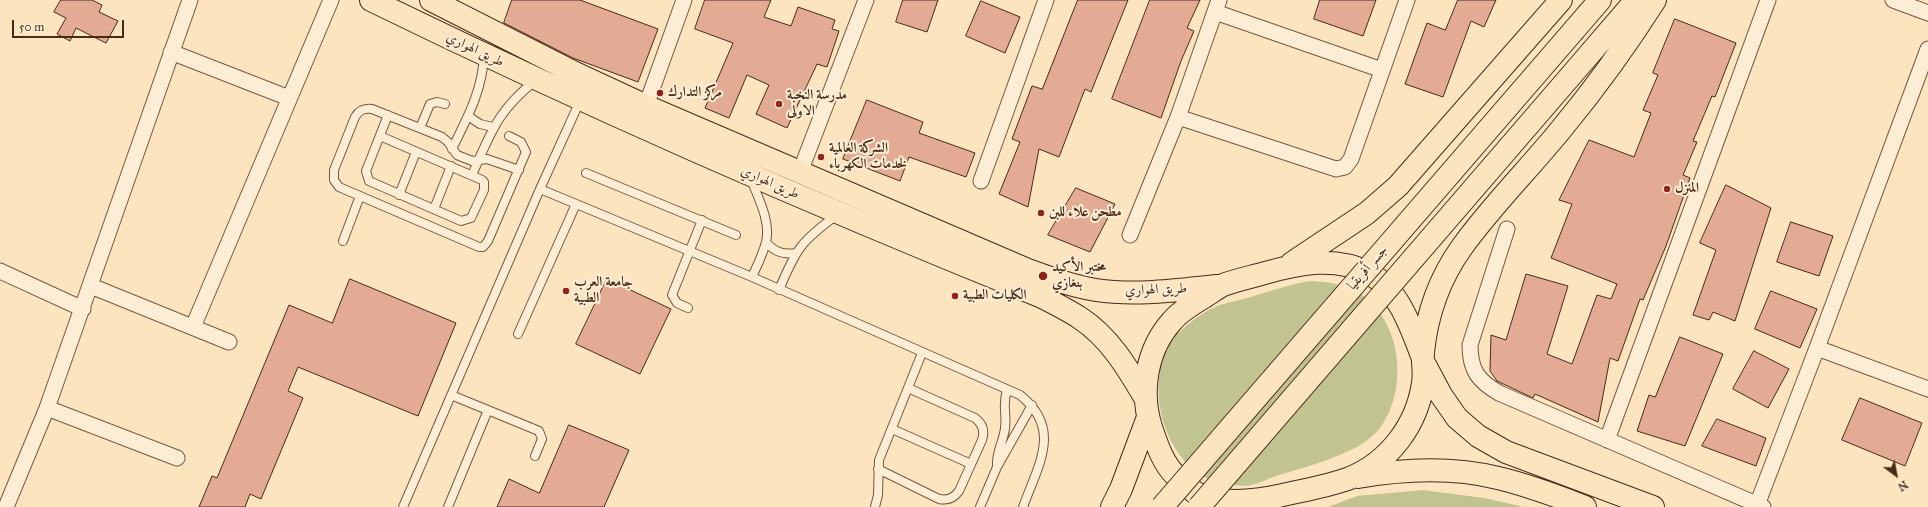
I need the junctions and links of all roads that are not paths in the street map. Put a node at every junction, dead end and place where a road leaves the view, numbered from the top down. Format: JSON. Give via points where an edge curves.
{"nodes":[{"id":1,"x":190,"y":0,"type":"edge"},
{"id":2,"x":331,"y":0,"type":"edge"},
{"id":3,"x":371,"y":0,"type":"edge"},
{"id":4,"x":431,"y":0,"type":"edge"},
{"id":5,"x":684,"y":0,"type":"edge"},
{"id":6,"x":866,"y":0,"type":"edge"},
{"id":7,"x":1046,"y":0,"type":"edge"},
{"id":8,"x":1408,"y":0,"type":"edge"},
{"id":9,"x":1561,"y":0,"type":"edge"},
{"id":10,"x":1600,"y":0,"type":"edge"},
{"id":11,"x":1636,"y":0,"type":"edge"},
{"id":12,"x":1655,"y":0,"type":"edge"},
{"id":13,"x":1768,"y":0,"type":"edge"},
{"id":14,"x":1893,"y":0,"type":"edge"},
{"id":15,"x":1217,"y":6,"type":"edge"},
{"id":16,"x":1928,"y":12,"type":"edge"},
{"id":17,"x":1928,"y":49,"type":"edge"},
{"id":18,"x":171,"y":52,"type":"junction"},
{"id":19,"x":484,"y":55,"type":"junction"},
{"id":20,"x":1382,"y":70,"type":"junction"},
{"id":21,"x":536,"y":79,"type":"junction"},
{"id":22,"x":289,"y":98,"type":"junction"},
{"id":23,"x":581,"y":100,"type":"junction"},
{"id":24,"x":445,"y":104,"type":"dead end"},
{"id":25,"x":646,"y":106,"type":"junction"},
{"id":26,"x":388,"y":116,"type":"junction"},
{"id":27,"x":468,"y":116,"type":"junction"},
{"id":28,"x":1178,"y":117,"type":"junction"},
{"id":29,"x":493,"y":127,"type":"junction"},
{"id":30,"x":420,"y":128,"type":"junction"},
{"id":31,"x":380,"y":136,"type":"junction"},
{"id":32,"x":509,"y":136,"type":"dead end"},
{"id":33,"x":452,"y":149,"type":"junction"},
{"id":34,"x":416,"y":152,"type":"junction"},
{"id":35,"x":479,"y":160,"type":"junction"},
{"id":36,"x":451,"y":166,"type":"junction"},
{"id":37,"x":519,"y":170,"type":"junction"},
{"id":38,"x":800,"y":172,"type":"junction"},
{"id":39,"x":586,"y":173,"type":"dead end"},
{"id":40,"x":748,"y":173,"type":"junction"},
{"id":41,"x":472,"y":175,"type":"junction"},
{"id":42,"x":981,"y":181,"type":"dead end"},
{"id":43,"x":540,"y":189,"type":"junction"},
{"id":44,"x":399,"y":195,"type":"junction"},
{"id":45,"x":360,"y":196,"type":"junction"},
{"id":46,"x":576,"y":204,"type":"junction"},
{"id":47,"x":434,"y":209,"type":"junction"},
{"id":48,"x":839,"y":213,"type":"junction"},
{"id":49,"x":702,"y":220,"type":"junction"},
{"id":50,"x":1507,"y":229,"type":"dead end"},
{"id":51,"x":736,"y":235,"type":"dead end"},
{"id":52,"x":1130,"y":235,"type":"dead end"},
{"id":53,"x":343,"y":241,"type":"dead end"},
{"id":54,"x":766,"y":242,"type":"junction"},
{"id":55,"x":690,"y":251,"type":"junction"},
{"id":56,"x":796,"y":253,"type":"junction"},
{"id":57,"x":1285,"y":267,"type":"junction"},
{"id":58,"x":0,"y":271,"type":"edge"},
{"id":59,"x":752,"y":277,"type":"junction"},
{"id":60,"x":91,"y":286,"type":"junction"},
{"id":61,"x":1223,"y":286,"type":"junction"},
{"id":62,"x":779,"y":290,"type":"junction"},
{"id":63,"x":688,"y":308,"type":"dead end"},
{"id":64,"x":83,"y":309,"type":"junction"},
{"id":65,"x":193,"y":328,"type":"junction"},
{"id":66,"x":518,"y":334,"type":"dead end"},
{"id":67,"x":229,"y":342,"type":"dead end"},
{"id":68,"x":1817,"y":348,"type":"junction"},
{"id":69,"x":922,"y":352,"type":"junction"},
{"id":70,"x":1424,"y":361,"type":"junction"},
{"id":71,"x":908,"y":388,"type":"junction"},
{"id":72,"x":1928,"y":389,"type":"edge"},
{"id":73,"x":1007,"y":390,"type":"junction"},
{"id":74,"x":451,"y":395,"type":"junction"},
{"id":75,"x":1144,"y":396,"type":"junction"},
{"id":76,"x":1032,"y":405,"type":"junction"},
{"id":77,"x":48,"y":408,"type":"junction"},
{"id":78,"x":488,"y":410,"type":"junction"},
{"id":79,"x":1148,"y":417,"type":"junction"},
{"id":80,"x":892,"y":429,"type":"junction"},
{"id":81,"x":1607,"y":440,"type":"junction"},
{"id":82,"x":535,"y":456,"type":"dead end"},
{"id":83,"x":177,"y":458,"type":"dead end"},
{"id":84,"x":972,"y":464,"type":"junction"},
{"id":85,"x":997,"y":467,"type":"junction"},
{"id":86,"x":878,"y":469,"type":"junction"},
{"id":87,"x":1349,"y":478,"type":"junction"},
{"id":88,"x":1317,"y":487,"type":"junction"},
{"id":89,"x":0,"y":504,"type":"edge"},
{"id":90,"x":1760,"y":506,"type":"edge"},
{"id":91,"x":6,"y":507,"type":"edge"},
{"id":92,"x":404,"y":507,"type":"edge"},
{"id":93,"x":448,"y":507,"type":"edge"},
{"id":94,"x":875,"y":507,"type":"edge"},
{"id":95,"x":980,"y":507,"type":"edge"},
{"id":96,"x":1023,"y":507,"type":"edge"},
{"id":97,"x":1112,"y":507,"type":"edge"},
{"id":98,"x":1162,"y":507,"type":"edge"},
{"id":99,"x":1199,"y":507,"type":"edge"},
{"id":100,"x":1286,"y":507,"type":"edge"},
{"id":101,"x":1585,"y":507,"type":"edge"},
{"id":102,"x":1653,"y":507,"type":"edge"}],
"edges":[{"from":1,"to":18,"type":"street"},
{"from":2,"to":22,"type":"street"},
{"from":3,"to":19,"type":"highway","name":"طريق الهواري"},
{"from":4,"to":25,"type":"highway","name":"طريق الهواري"},
{"from":5,"to":25,"type":"street"},
{"from":6,"to":38,"type":"street"},
{"from":7,"to":42,"type":"street"},
{"from":8,"to":20,"type":"street"},
{"from":9,"to":57,"type":"highway","via":[[1398,186],[1367,213]]},
{"from":10,"to":98,"type":"highway","name":"جسر أفريقيا","bridge":true},
{"from":11,"to":99,"type":"highway","name":"جسر أفريقيا","bridge":true},
{"from":12,"to":70,"type":"highway","via":[[1629,41],[1564,126],[1462,247],[1439,283],[1430,316]]},
{"from":13,"to":81,"type":"street"},
{"from":14,"to":16,"type":"street"},
{"from":15,"to":20,"type":"street"},
{"from":15,"to":28,"type":"street"},
{"from":17,"to":68,"type":"street"},
{"from":18,"to":22,"type":"street"},
{"from":18,"to":60,"type":"street"},
{"from":19,"to":21,"type":"highway","name":"طريق الهواري"},
{"from":19,"to":27,"type":"lane","via":[[481,82]]},
{"from":20,"to":28,"type":"street","via":[[1351,159],[1345,167],[1336,169]]},
{"from":21,"to":23,"type":"highway","name":"طريق الهواري"},
{"from":21,"to":29,"type":"lane","via":[[511,102]]},
{"from":22,"to":65,"type":"street"},
{"from":23,"to":40,"type":"highway","name":"طريق الهواري"},
{"from":23,"to":43,"type":"lane"},
{"from":24,"to":30,"type":"lane","via":[[430,104]]},
{"from":25,"to":38,"type":"highway","name":"طريق الهواري"},
{"from":26,"to":30,"type":"lane"},
{"from":26,"to":31,"type":"lane"},
{"from":26,"to":45,"type":"lane","via":[[372,109],[358,113],[334,170],[334,180],[339,187]]},
{"from":27,"to":29,"type":"lane","via":[[480,124]]},
{"from":27,"to":33,"type":"lane"},
{"from":28,"to":52,"type":"street"},
{"from":29,"to":35,"type":"lane"},
{"from":30,"to":33,"type":"lane","via":[[446,139]]},
{"from":31,"to":34,"type":"lane"},
{"from":31,"to":44,"type":"lane","via":[[366,171],[367,178],[372,183]]},
{"from":32,"to":37,"type":"lane","via":[[521,142],[526,148]]},
{"from":33,"to":35,"type":"lane","via":[[457,155]]},
{"from":34,"to":36,"type":"lane"},
{"from":34,"to":44,"type":"lane"},
{"from":35,"to":37,"type":"lane","via":[[487,159]]},
{"from":35,"to":41,"type":"lane"},
{"from":36,"to":41,"type":"lane"},
{"from":36,"to":47,"type":"lane"},
{"from":37,"to":45,"type":"lane","via":[[488,242],[483,247]]},
{"from":38,"to":61,"type":"highway","name":"طريق الهواري","via":[[1028,270],[1068,284],[1096,290],[1134,292]]},
{"from":39,"to":49,"type":"lane"},
{"from":40,"to":48,"type":"highway","name":"طريق الهواري"},
{"from":40,"to":54,"type":"lane","via":[[766,223]]},
{"from":41,"to":47,"type":"lane","via":[[482,180],[485,186],[471,218],[461,221]]},
{"from":43,"to":46,"type":"lane"},
{"from":43,"to":74,"type":"lane"},
{"from":44,"to":47,"type":"lane"},
{"from":45,"to":53,"type":"lane"},
{"from":46,"to":55,"type":"lane"},
{"from":46,"to":66,"type":"lane"},
{"from":48,"to":56,"type":"lane","via":[[810,235]]},
{"from":48,"to":75,"type":"highway","name":"طريق الهواري","via":[[1040,296],[1082,319],[1105,339],[1124,363]]},
{"from":49,"to":51,"type":"lane"},
{"from":49,"to":55,"type":"lane"},
{"from":50,"to":81,"type":"street","via":[[1470,345],[1470,358],[1474,369],[1487,386],[1499,393]]},
{"from":54,"to":56,"type":"lane","via":[[776,251]]},
{"from":54,"to":59,"type":"lane"},
{"from":55,"to":59,"type":"lane"},
{"from":55,"to":63,"type":"lane","via":[[672,295],[677,303]]},
{"from":56,"to":62,"type":"lane"},
{"from":57,"to":61,"type":"highway"},
{"from":57,"to":70,"type":"highway","via":[[1318,262],[1342,263],[1370,274],[1385,286],[1410,323]]},
{"from":58,"to":64,"type":"street"},
{"from":59,"to":62,"type":"lane"},
{"from":60,"to":64,"type":"street"},
{"from":60,"to":65,"type":"street"},
{"from":61,"to":75,"type":"highway","via":[[1189,306],[1171,322],[1158,342],[1147,369]]},
{"from":62,"to":69,"type":"lane"},
{"from":64,"to":77,"type":"street"},
{"from":65,"to":67,"type":"street"},
{"from":68,"to":72,"type":"street"},
{"from":68,"to":90,"type":"street"},
{"from":69,"to":71,"type":"lane"},
{"from":69,"to":73,"type":"lane"},
{"from":70,"to":87,"type":"highway","via":[[1423,384],[1407,430],[1391,451]]},
{"from":70,"to":102,"type":"highway","via":[[1457,418],[1478,436],[1506,452]]},
{"from":71,"to":80,"type":"lane"},
{"from":71,"to":84,"type":"lane","via":[[979,421],[984,435]]},
{"from":73,"to":76,"type":"lane"},
{"from":73,"to":85,"type":"lane","via":[[1004,407],[1006,428]]},
{"from":74,"to":78,"type":"lane"},
{"from":74,"to":92,"type":"lane"},
{"from":75,"to":79,"type":"highway"},
{"from":76,"to":85,"type":"lane"},
{"from":76,"to":96,"type":"lane","via":[[1045,432],[1044,447]]},
{"from":77,"to":83,"type":"street"},
{"from":77,"to":91,"type":"street"},
{"from":78,"to":82,"type":"lane","via":[[539,432],[542,439]]},
{"from":78,"to":93,"type":"lane"},
{"from":79,"to":88,"type":"highway","via":[[1158,450],[1174,474],[1196,493],[1219,500],[1244,501],[1271,498]]},
{"from":79,"to":97,"type":"highway"},
{"from":80,"to":84,"type":"lane"},
{"from":80,"to":86,"type":"lane","via":[[879,460]]},
{"from":81,"to":90,"type":"street"},
{"from":84,"to":86,"type":"lane","via":[[959,491],[948,500],[939,499]]},
{"from":85,"to":95,"type":"lane"},
{"from":86,"to":94,"type":"lane","via":[[878,495]]},
{"from":87,"to":88,"type":"highway"},
{"from":87,"to":101,"type":"highway","via":[[1388,472],[1460,472],[1536,488]]},
{"from":88,"to":100,"type":"highway"},
{"from":89,"to":91,"type":"street"}]}
